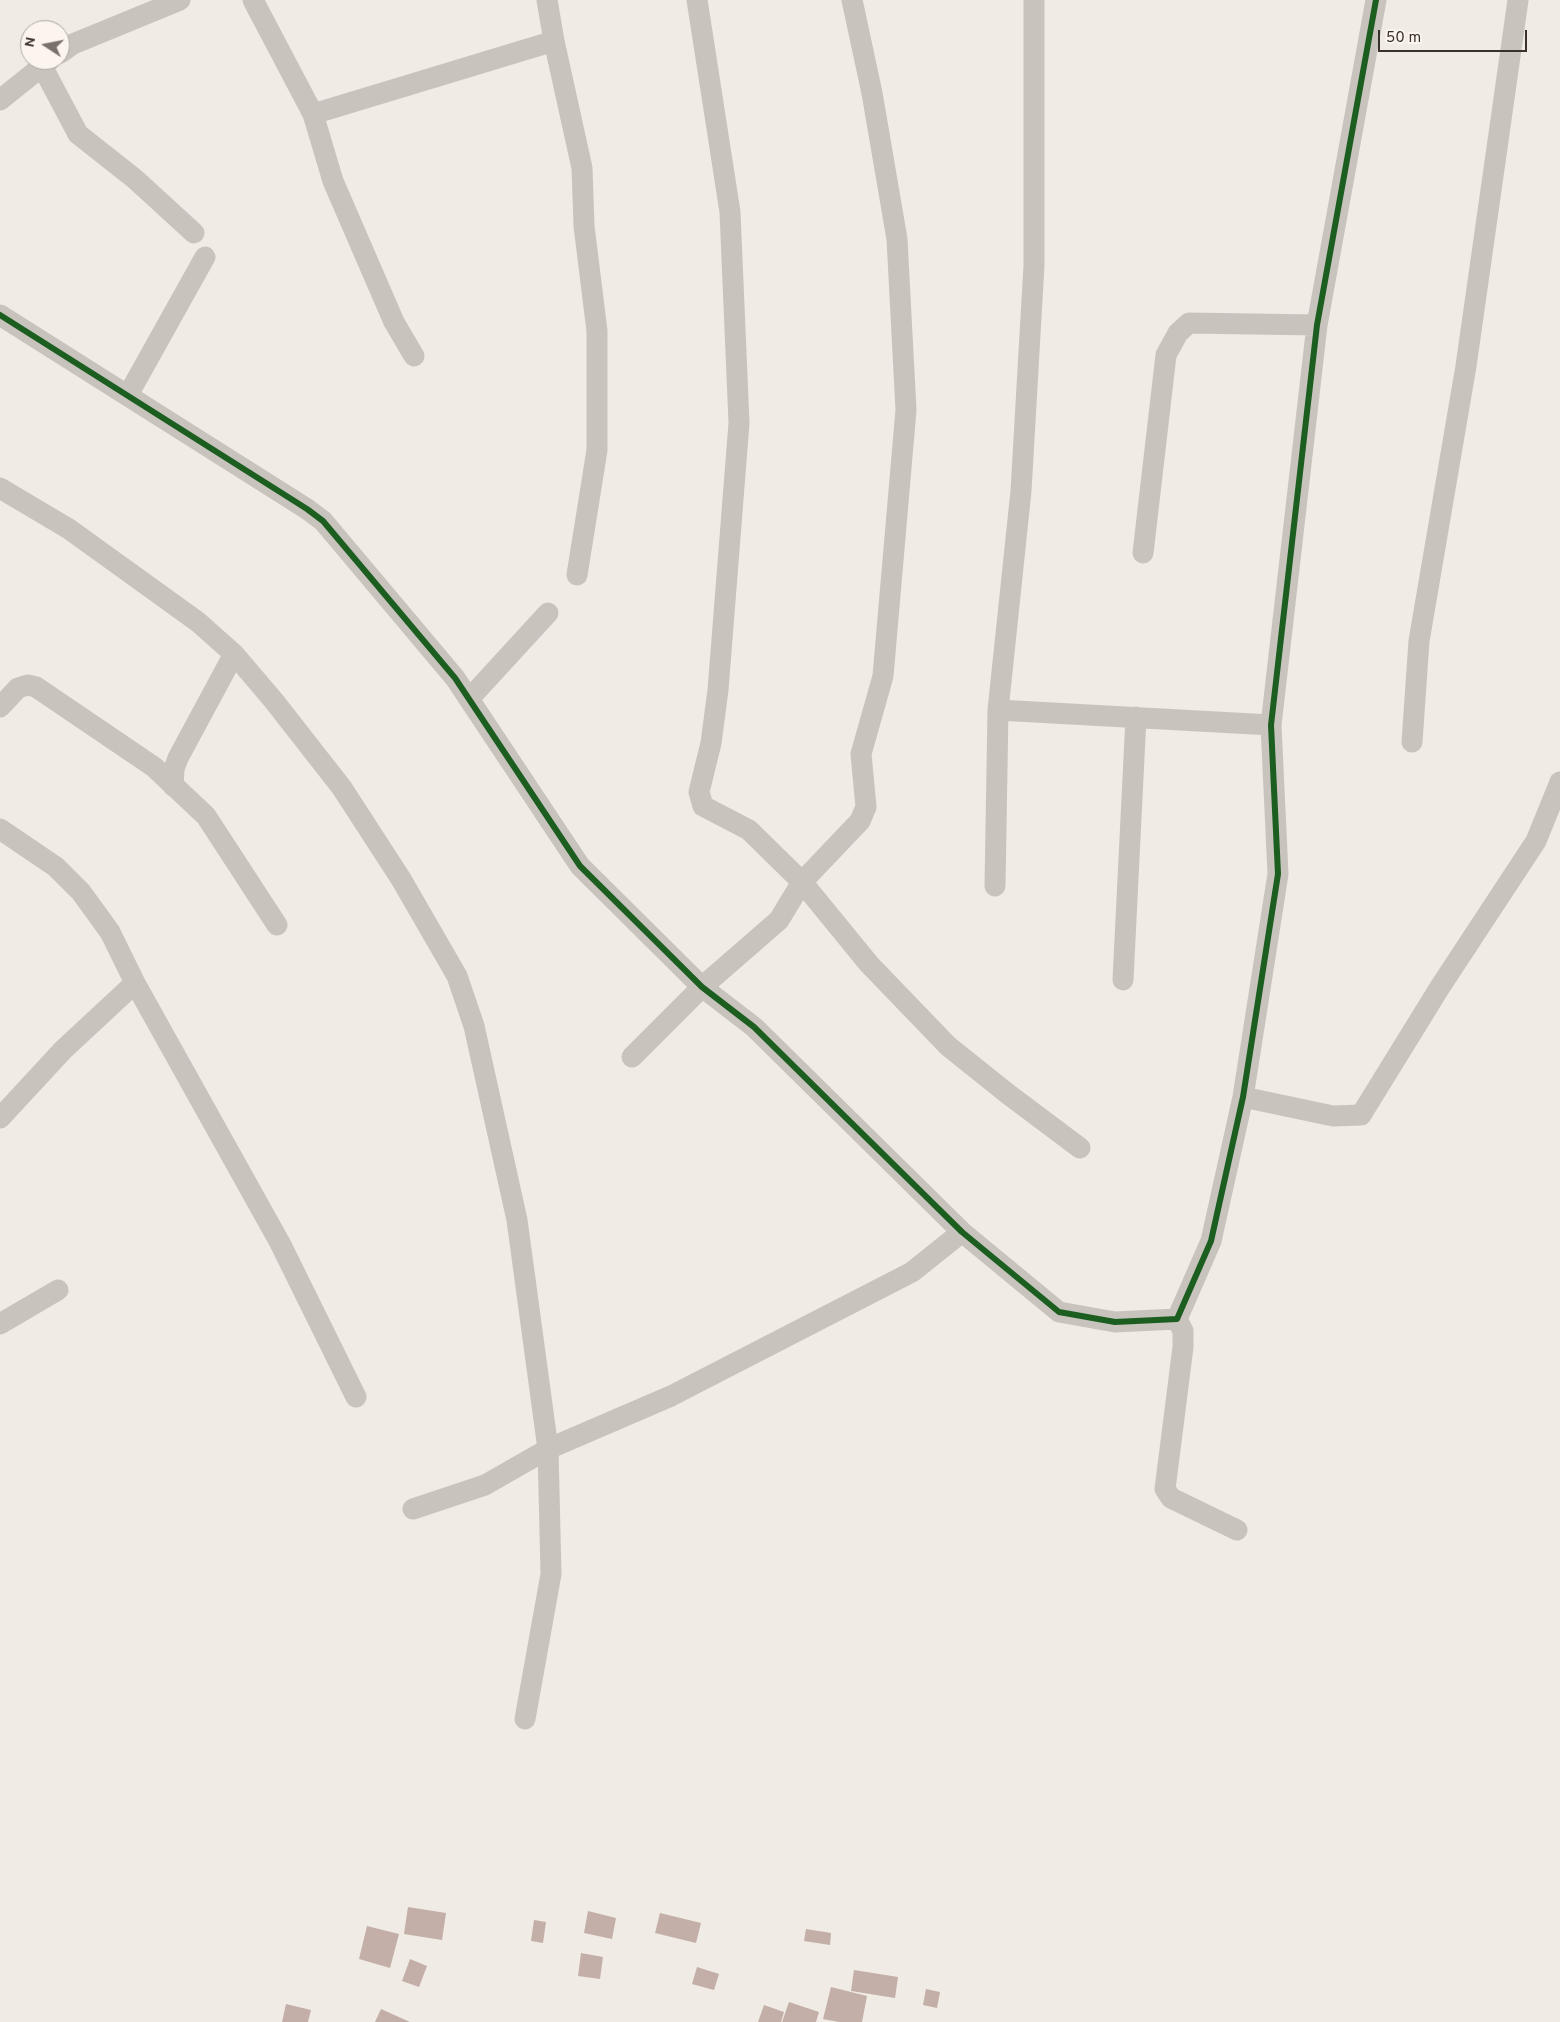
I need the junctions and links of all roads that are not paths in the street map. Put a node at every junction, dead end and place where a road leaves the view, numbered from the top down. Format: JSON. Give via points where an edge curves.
{"nodes":[{"id":1,"x":180,"y":0,"type":"edge"},
{"id":2,"x":253,"y":0,"type":"edge"},
{"id":3,"x":547,"y":0,"type":"edge"},
{"id":4,"x":697,"y":0,"type":"edge"},
{"id":5,"x":852,"y":0,"type":"edge"},
{"id":6,"x":1034,"y":0,"type":"edge"},
{"id":7,"x":1376,"y":0,"type":"edge"},
{"id":8,"x":1518,"y":0,"type":"edge"},
{"id":9,"x":554,"y":41,"type":"junction"},
{"id":10,"x":70,"y":46,"type":"edge"},
{"id":11,"x":37,"y":70,"type":"edge"},
{"id":12,"x":49,"y":70,"type":"edge"},
{"id":13,"x":0,"y":100,"type":"edge"},
{"id":14,"x":313,"y":114,"type":"junction"},
{"id":15,"x":194,"y":233,"type":"dead end"},
{"id":16,"x":205,"y":257,"type":"dead end"},
{"id":17,"x":0,"y":315,"type":"edge"},
{"id":18,"x":1317,"y":325,"type":"junction"},
{"id":19,"x":414,"y":356,"type":"dead end"},
{"id":20,"x":128,"y":395,"type":"junction"},
{"id":21,"x":0,"y":488,"type":"edge"},
{"id":22,"x":1143,"y":553,"type":"dead end"},
{"id":23,"x":577,"y":575,"type":"dead end"},
{"id":24,"x":548,"y":613,"type":"dead end"},
{"id":25,"x":234,"y":654,"type":"junction"},
{"id":26,"x":469,"y":699,"type":"junction"},
{"id":27,"x":0,"y":707,"type":"edge"},
{"id":28,"x":998,"y":710,"type":"junction"},
{"id":29,"x":1136,"y":717,"type":"junction"},
{"id":30,"x":1270,"y":725,"type":"junction"},
{"id":31,"x":1412,"y":742,"type":"dead end"},
{"id":32,"x":1560,"y":782,"type":"edge"},
{"id":33,"x":173,"y":786,"type":"junction"},
{"id":34,"x":0,"y":829,"type":"edge"},
{"id":35,"x":802,"y":882,"type":"junction"},
{"id":36,"x":995,"y":886,"type":"dead end"},
{"id":37,"x":278,"y":926,"type":"dead end"},
{"id":38,"x":1123,"y":980,"type":"dead end"},
{"id":39,"x":136,"y":982,"type":"junction"},
{"id":40,"x":702,"y":987,"type":"junction"},
{"id":41,"x":632,"y":1057,"type":"dead end"},
{"id":42,"x":1243,"y":1097,"type":"junction"},
{"id":43,"x":0,"y":1118,"type":"edge"},
{"id":44,"x":1080,"y":1148,"type":"dead end"},
{"id":45,"x":962,"y":1232,"type":"junction"},
{"id":46,"x":58,"y":1290,"type":"dead end"},
{"id":47,"x":1177,"y":1320,"type":"junction"},
{"id":48,"x":0,"y":1324,"type":"edge"},
{"id":49,"x":356,"y":1397,"type":"dead end"},
{"id":50,"x":548,"y":1449,"type":"junction"},
{"id":51,"x":413,"y":1509,"type":"dead end"},
{"id":52,"x":1237,"y":1530,"type":"dead end"},
{"id":53,"x":525,"y":1719,"type":"dead end"}],
"edges":[{"from":1,"to":10,"type":"street"},
{"from":2,"to":14,"type":"street"},
{"from":3,"to":9,"type":"street"},
{"from":4,"to":35,"type":"street","via":[[730,212],[739,423],[718,690],[711,743],[699,792],[703,806],[749,830]]},
{"from":5,"to":35,"type":"street","via":[[897,239],[906,410],[883,676],[861,754],[866,807],[860,821]]},
{"from":6,"to":28,"type":"street","via":[[1034,265],[1021,490]]},
{"from":7,"to":18,"type":"street"},
{"from":8,"to":31,"type":"street","via":[[1466,366],[1420,641]]},
{"from":9,"to":14,"type":"street"},
{"from":9,"to":23,"type":"street","via":[[582,168],[584,226],[597,332],[597,450]]},
{"from":11,"to":13,"type":"street"},
{"from":12,"to":15,"type":"street","via":[[78,134],[135,179]]},
{"from":14,"to":19,"type":"street","via":[[333,181],[394,322]]},
{"from":16,"to":20,"type":"street"},
{"from":17,"to":20,"type":"street"},
{"from":18,"to":22,"type":"street","via":[[1189,323],[1178,333],[1166,355]]},
{"from":18,"to":30,"type":"street"},
{"from":20,"to":26,"type":"street","via":[[323,521]]},
{"from":21,"to":25,"type":"street","via":[[77,535],[198,622]]},
{"from":24,"to":26,"type":"street"},
{"from":25,"to":33,"type":"street","via":[[178,758]]},
{"from":25,"to":50,"type":"street","via":[[342,788],[401,879],[457,976],[474,1026],[517,1220]]},
{"from":26,"to":40,"type":"street","via":[[576,861]]},
{"from":27,"to":33,"type":"street","via":[[18,688],[36,687],[154,767]]},
{"from":28,"to":29,"type":"street"},
{"from":28,"to":36,"type":"street"},
{"from":29,"to":30,"type":"street"},
{"from":29,"to":38,"type":"street"},
{"from":30,"to":42,"type":"street","via":[[1278,874]]},
{"from":32,"to":42,"type":"street","via":[[1536,841],[1361,1115],[1333,1116]]},
{"from":33,"to":37,"type":"street","via":[[206,816]]},
{"from":34,"to":39,"type":"street","via":[[56,867],[81,892],[110,932]]},
{"from":35,"to":40,"type":"street","via":[[779,920]]},
{"from":35,"to":44,"type":"street","via":[[869,964],[948,1046]]},
{"from":39,"to":43,"type":"street","via":[[63,1050]]},
{"from":39,"to":49,"type":"street","via":[[280,1243]]},
{"from":40,"to":41,"type":"street"},
{"from":40,"to":45,"type":"street","via":[[754,1026]]},
{"from":42,"to":47,"type":"street","via":[[1211,1241]]},
{"from":45,"to":47,"type":"street","via":[[1059,1312],[1115,1322]]},
{"from":45,"to":50,"type":"street","via":[[912,1272],[671,1396]]},
{"from":46,"to":48,"type":"street"},
{"from":47,"to":52,"type":"street","via":[[1183,1332],[1183,1347],[1165,1489],[1171,1498]]},
{"from":50,"to":51,"type":"street","via":[[485,1485]]},
{"from":50,"to":53,"type":"street","via":[[551,1574]]}]}
